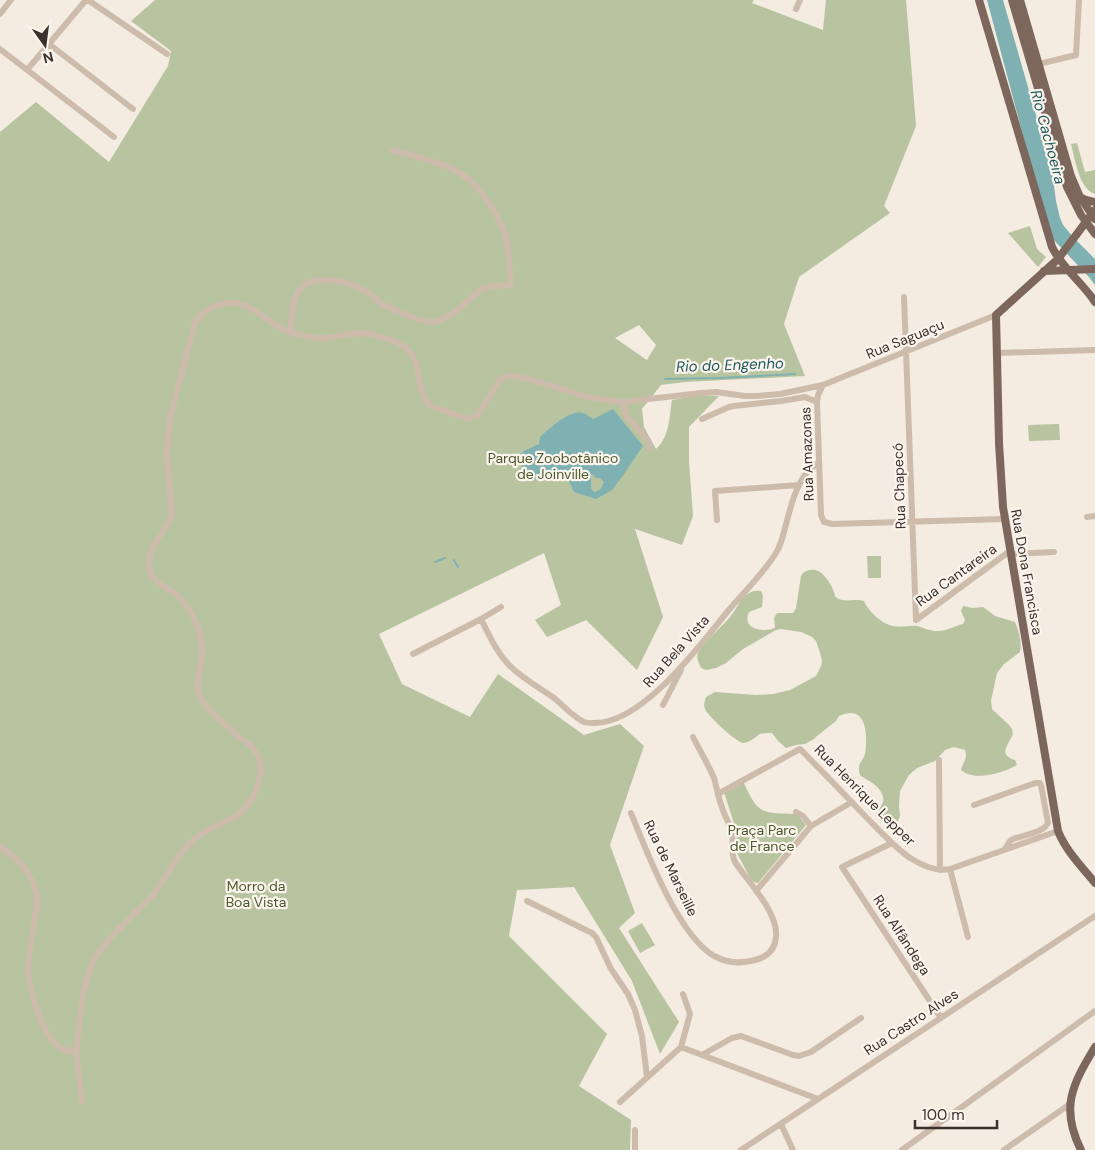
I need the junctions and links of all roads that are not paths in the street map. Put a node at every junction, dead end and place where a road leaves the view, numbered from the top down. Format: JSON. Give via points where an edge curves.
{"nodes":[{"id":1,"x":11,"y":0,"type":"edge"},
{"id":2,"x":87,"y":0,"type":"edge"},
{"id":3,"x":800,"y":0,"type":"edge"},
{"id":4,"x":979,"y":0,"type":"edge"},
{"id":5,"x":1012,"y":0,"type":"edge"},
{"id":6,"x":1020,"y":0,"type":"edge"},
{"id":7,"x":1079,"y":0,"type":"edge"},
{"id":8,"x":796,"y":9,"type":"dead end"},
{"id":9,"x":0,"y":14,"type":"edge"},
{"id":10,"x":49,"y":44,"type":"junction"},
{"id":11,"x":0,"y":49,"type":"edge"},
{"id":12,"x":167,"y":54,"type":"dead end"},
{"id":13,"x":1039,"y":64,"type":"junction"},
{"id":14,"x":27,"y":70,"type":"junction"},
{"id":15,"x":133,"y":109,"type":"dead end"},
{"id":16,"x":114,"y":137,"type":"dead end"},
{"id":17,"x":392,"y":150,"type":"dead end"},
{"id":18,"x":1080,"y":197,"type":"junction"},
{"id":19,"x":1095,"y":202,"type":"edge"},
{"id":20,"x":1094,"y":215,"type":"edge"},
{"id":21,"x":1086,"y":222,"type":"junction"},
{"id":22,"x":1095,"y":234,"type":"edge"},
{"id":23,"x":1060,"y":256,"type":"junction"},
{"id":24,"x":1095,"y":269,"type":"edge"},
{"id":25,"x":1068,"y":270,"type":"junction"},
{"id":26,"x":1044,"y":271,"type":"junction"},
{"id":27,"x":904,"y":297,"type":"dead end"},
{"id":28,"x":1095,"y":302,"type":"edge"},
{"id":29,"x":996,"y":315,"type":"junction"},
{"id":30,"x":291,"y":332,"type":"junction"},
{"id":31,"x":1095,"y":350,"type":"edge"},
{"id":32,"x":907,"y":351,"type":"junction"},
{"id":33,"x":996,"y":353,"type":"junction"},
{"id":34,"x":823,"y":385,"type":"junction"},
{"id":35,"x":798,"y":394,"type":"junction"},
{"id":36,"x":769,"y":395,"type":"junction"},
{"id":37,"x":757,"y":396,"type":"junction"},
{"id":38,"x":622,"y":402,"type":"junction"},
{"id":39,"x":817,"y":402,"type":"junction"},
{"id":40,"x":764,"y":403,"type":"junction"},
{"id":41,"x":702,"y":419,"type":"dead end"},
{"id":42,"x":650,"y":449,"type":"dead end"},
{"id":43,"x":819,"y":462,"type":"junction"},
{"id":44,"x":799,"y":485,"type":"junction"},
{"id":45,"x":1095,"y":516,"type":"edge"},
{"id":46,"x":1087,"y":517,"type":"dead end"},
{"id":47,"x":1004,"y":519,"type":"junction"},
{"id":48,"x":716,"y":520,"type":"dead end"},
{"id":49,"x":913,"y":522,"type":"junction"},
{"id":50,"x":1054,"y":552,"type":"dead end"},
{"id":51,"x":1010,"y":553,"type":"junction"},
{"id":52,"x":501,"y":607,"type":"dead end"},
{"id":53,"x":481,"y":619,"type":"junction"},
{"id":54,"x":916,"y":620,"type":"joint"},
{"id":55,"x":413,"y":654,"type":"dead end"},
{"id":56,"x":685,"y":662,"type":"junction"},
{"id":57,"x":663,"y":705,"type":"dead end"},
{"id":58,"x":693,"y":738,"type":"dead end"},
{"id":59,"x":939,"y":760,"type":"dead end"},
{"id":60,"x":718,"y":794,"type":"junction"},
{"id":61,"x":852,"y":802,"type":"junction"},
{"id":62,"x":974,"y":805,"type":"dead end"},
{"id":63,"x":796,"y":812,"type":"dead end"},
{"id":64,"x":631,"y":813,"type":"dead end"},
{"id":65,"x":811,"y":826,"type":"junction"},
{"id":66,"x":1058,"y":831,"type":"junction"},
{"id":67,"x":892,"y":843,"type":"junction"},
{"id":68,"x":0,"y":847,"type":"edge"},
{"id":69,"x":1006,"y":849,"type":"junction"},
{"id":70,"x":950,"y":869,"type":"junction"},
{"id":71,"x":940,"y":870,"type":"junction"},
{"id":72,"x":1095,"y":884,"type":"edge"},
{"id":73,"x":756,"y":891,"type":"junction"},
{"id":74,"x":527,"y":901,"type":"dead end"},
{"id":75,"x":1095,"y":916,"type":"edge"},
{"id":76,"x":968,"y":937,"type":"dead end"},
{"id":77,"x":682,"y":994,"type":"dead end"},
{"id":78,"x":1095,"y":1011,"type":"edge"},
{"id":79,"x":860,"y":1018,"type":"dead end"},
{"id":80,"x":941,"y":1018,"type":"junction"},
{"id":81,"x":681,"y":1047,"type":"junction"},
{"id":82,"x":1095,"y":1047,"type":"edge"},
{"id":83,"x":76,"y":1052,"type":"junction"},
{"id":84,"x":702,"y":1055,"type":"junction"},
{"id":85,"x":647,"y":1077,"type":"junction"},
{"id":86,"x":818,"y":1099,"type":"junction"},
{"id":87,"x":82,"y":1102,"type":"dead end"},
{"id":88,"x":620,"y":1102,"type":"dead end"},
{"id":89,"x":1070,"y":1104,"type":"junction"},
{"id":90,"x":781,"y":1124,"type":"junction"},
{"id":91,"x":635,"y":1130,"type":"dead end"},
{"id":92,"x":635,"y":1150,"type":"edge"},
{"id":93,"x":741,"y":1150,"type":"edge"},
{"id":94,"x":793,"y":1150,"type":"edge"},
{"id":95,"x":902,"y":1150,"type":"edge"},
{"id":96,"x":1004,"y":1150,"type":"edge"},
{"id":97,"x":1081,"y":1150,"type":"edge"}],
"edges":[{"from":1,"to":9,"type":"street"},
{"from":2,"to":10,"type":"street"},
{"from":2,"to":12,"type":"street"},
{"from":3,"to":8,"type":"street"},
{"from":4,"to":23,"type":"main road","via":[[1048,237]]},
{"from":5,"to":21,"type":"main road","via":[[1064,180]]},
{"from":6,"to":13,"type":"main road"},
{"from":7,"to":13,"type":"street","via":[[1076,55]]},
{"from":10,"to":14,"type":"street"},
{"from":10,"to":15,"type":"street"},
{"from":11,"to":14,"type":"street"},
{"from":13,"to":18,"type":"main road"},
{"from":14,"to":16,"type":"street"},
{"from":17,"to":30,"type":"street","via":[[457,172],[469,179],[486,198],[504,230],[511,285],[481,289],[451,315],[431,322],[383,304],[355,286],[317,279],[308,282],[295,297]]},
{"from":18,"to":19,"type":"main road"},
{"from":18,"to":20,"type":"main road"},
{"from":20,"to":21,"type":"main road"},
{"from":21,"to":22,"type":"main road"},
{"from":21,"to":23,"type":"main road"},
{"from":23,"to":25,"type":"main road"},
{"from":23,"to":26,"type":"main road"},
{"from":24,"to":25,"type":"main road"},
{"from":25,"to":26,"type":"main road"},
{"from":25,"to":28,"type":"main road"},
{"from":26,"to":29,"type":"main road"},
{"from":27,"to":32,"type":"street","name":"Rua Chapecó"},
{"from":29,"to":32,"type":"street","name":"Rua Saguaçu"},
{"from":29,"to":33,"type":"main road","name":"Rua Dona Francisca"},
{"from":30,"to":38,"type":"street","via":[[323,338],[364,333],[401,345],[415,360],[427,402],[468,419],[477,416],[500,381],[508,376],[591,398]]},
{"from":30,"to":83,"type":"street","via":[[250,308],[233,303],[210,308],[198,318],[170,418],[167,457],[172,515],[153,547],[148,563],[149,571],[157,582],[183,600],[200,633],[202,648],[198,688],[201,697],[206,706],[258,754],[261,776],[255,795],[243,812],[190,842],[157,890],[96,956],[87,980]]},
{"from":31,"to":33,"type":"street"},
{"from":32,"to":34,"type":"street","name":"Rua Saguaçu"},
{"from":32,"to":49,"type":"street","name":"Rua Chapecó"},
{"from":33,"to":47,"type":"main road","name":"Rua Dona Francisca"},
{"from":34,"to":35,"type":"street","name":"Rua Saguaçu"},
{"from":34,"to":39,"type":"street","name":"Rua Amazonas"},
{"from":35,"to":36,"type":"street"},
{"from":35,"to":39,"type":"street"},
{"from":35,"to":40,"type":"street"},
{"from":36,"to":37,"type":"street"},
{"from":36,"to":40,"type":"street"},
{"from":37,"to":38,"type":"street","via":[[716,392]]},
{"from":37,"to":40,"type":"street"},
{"from":38,"to":42,"type":"street","via":[[628,417],[648,440]]},
{"from":39,"to":43,"type":"street","name":"Rua Amazonas"},
{"from":40,"to":41,"type":"street","via":[[728,407]]},
{"from":43,"to":44,"type":"street","name":"Rua Bela Vista"},
{"from":43,"to":49,"type":"street","name":"Rua Amazonas","via":[[824,522]]},
{"from":44,"to":48,"type":"street","via":[[714,491]]},
{"from":44,"to":56,"type":"street","name":"Rua Bela Vista","via":[[776,554]]},
{"from":45,"to":46,"type":"street"},
{"from":47,"to":49,"type":"street"},
{"from":47,"to":51,"type":"main road","name":"Rua Dona Francisca"},
{"from":49,"to":54,"type":"street","name":"Rua Chapecó"},
{"from":50,"to":51,"type":"street"},
{"from":51,"to":54,"type":"street","name":"Rua Cantareira"},
{"from":51,"to":66,"type":"main road","name":"Rua Dona Francisca"},
{"from":52,"to":53,"type":"street"},
{"from":53,"to":55,"type":"street"},
{"from":53,"to":56,"type":"street","name":"Rua Bela Vista","via":[[508,664],[586,722],[608,722],[635,710]]},
{"from":56,"to":57,"type":"street"},
{"from":58,"to":60,"type":"street","name":"Rua de Marseille","via":[[710,769]]},
{"from":59,"to":71,"type":"street"},
{"from":60,"to":61,"type":"street","name":"Rua Henrique Lepper","via":[[800,749]]},
{"from":60,"to":73,"type":"street","name":"Rua de Marseille","via":[[732,832],[733,857]]},
{"from":61,"to":65,"type":"street"},
{"from":61,"to":67,"type":"street","name":"Rua Henrique Lepper"},
{"from":62,"to":69,"type":"street","via":[[1040,783],[1047,825],[1010,841]]},
{"from":63,"to":65,"type":"street"},
{"from":64,"to":73,"type":"street","name":"Rua de Marseille","via":[[674,908],[698,943],[716,957],[748,962],[772,950],[775,924]]},
{"from":65,"to":73,"type":"street"},
{"from":66,"to":69,"type":"street"},
{"from":66,"to":72,"type":"main road","name":"Rua Dona Francisca","via":[[1067,849]]},
{"from":67,"to":71,"type":"street","name":"Rua Henrique Lepper","via":[[926,867]]},
{"from":67,"to":80,"type":"street","name":"Rua Alfândega","via":[[842,867]]},
{"from":68,"to":83,"type":"street","via":[[28,871],[38,896],[28,970],[40,1020],[60,1048]]},
{"from":69,"to":70,"type":"street"},
{"from":70,"to":71,"type":"street"},
{"from":70,"to":76,"type":"street"},
{"from":74,"to":85,"type":"street","via":[[596,937],[635,1010]]},
{"from":75,"to":80,"type":"street","name":"Rua Castro Alves"},
{"from":77,"to":81,"type":"street","via":[[690,1014]]},
{"from":78,"to":95,"type":"street"},
{"from":79,"to":84,"type":"street","via":[[804,1055],[793,1055],[741,1036]]},
{"from":80,"to":86,"type":"street","name":"Rua Castro Alves"},
{"from":81,"to":84,"type":"street"},
{"from":81,"to":85,"type":"street"},
{"from":82,"to":89,"type":"main road","via":[[1076,1082]]},
{"from":83,"to":87,"type":"street"},
{"from":84,"to":86,"type":"street"},
{"from":85,"to":88,"type":"street"},
{"from":86,"to":90,"type":"street","name":"Rua Castro Alves"},
{"from":89,"to":96,"type":"street"},
{"from":89,"to":97,"type":"main road","via":[[1073,1131]]},
{"from":90,"to":93,"type":"street","name":"Rua Castro Alves"},
{"from":90,"to":94,"type":"street"},
{"from":91,"to":92,"type":"street"}]}
